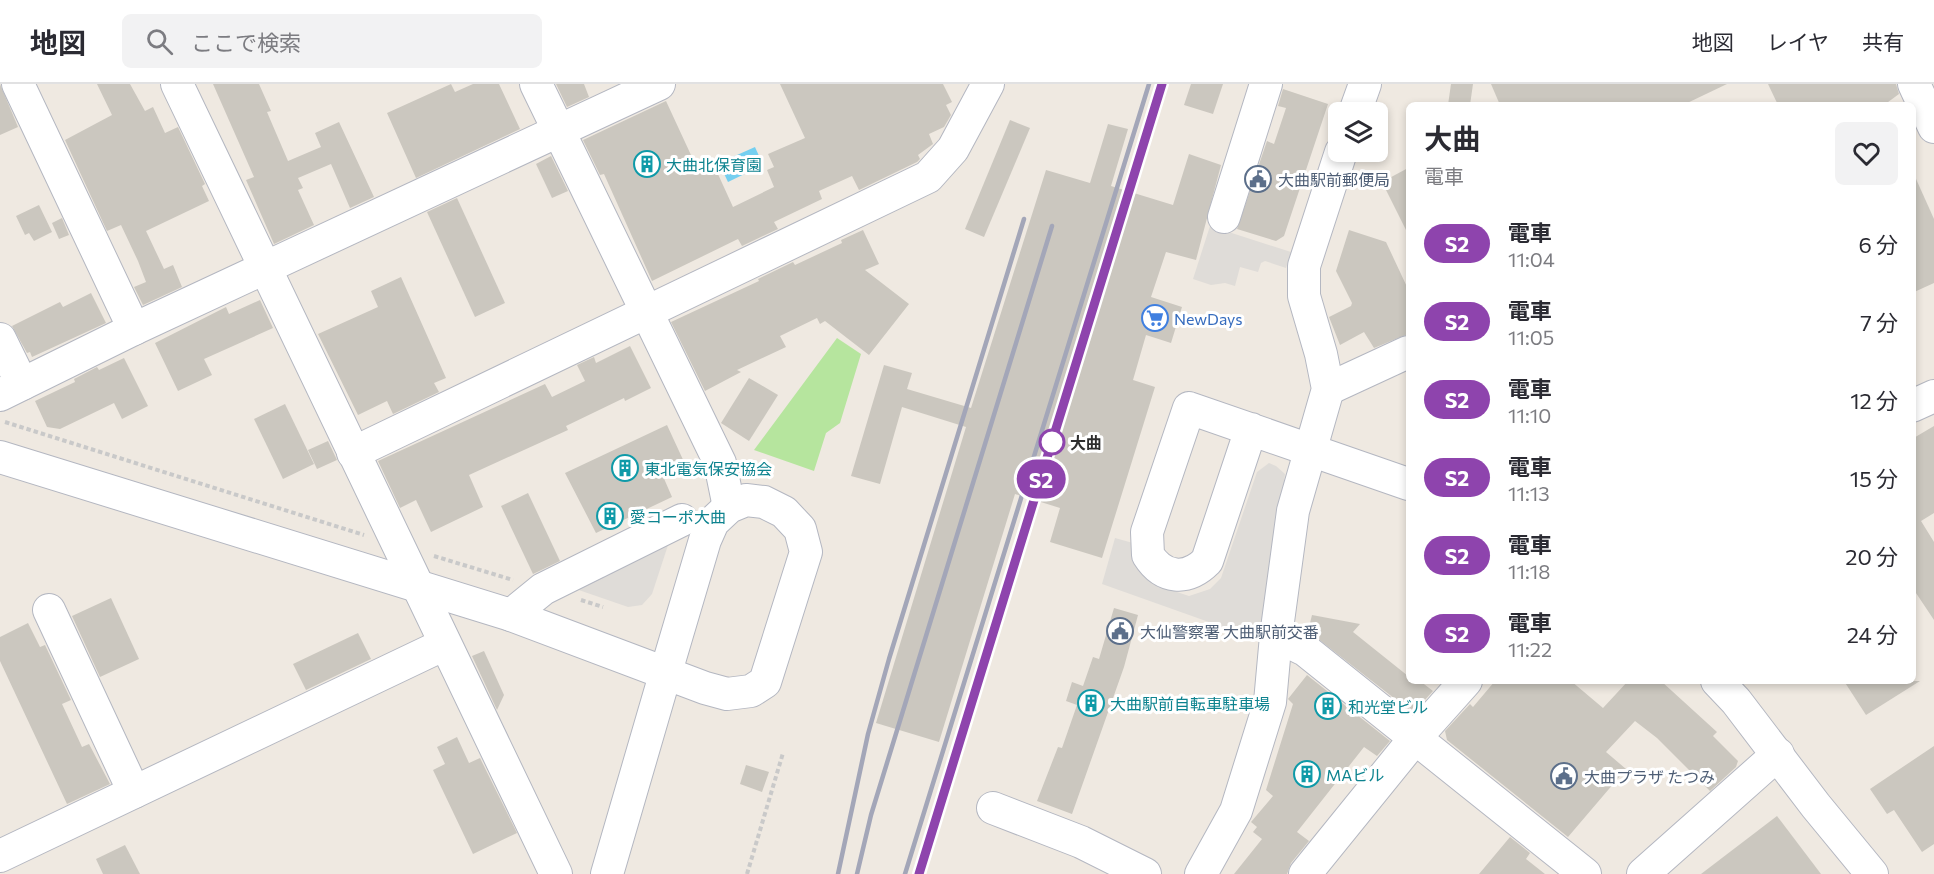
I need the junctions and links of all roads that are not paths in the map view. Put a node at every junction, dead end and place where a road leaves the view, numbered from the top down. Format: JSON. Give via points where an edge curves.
{"nodes":[{"id":1,"x":18,"y":84,"type":"edge"},
{"id":2,"x":177,"y":84,"type":"edge"},
{"id":3,"x":536,"y":84,"type":"edge"},
{"id":4,"x":659,"y":84,"type":"edge"},
{"id":5,"x":988,"y":84,"type":"edge"},
{"id":6,"x":1266,"y":84,"type":"edge"},
{"id":7,"x":1365,"y":84,"type":"edge"},
{"id":8,"x":1359,"y":102,"type":"edge"},
{"id":9,"x":559,"y":132,"type":"junction"},
{"id":10,"x":1338,"y":162,"type":"edge"},
{"id":11,"x":1224,"y":217,"type":"dead end"},
{"id":12,"x":266,"y":268,"type":"junction"},
{"id":13,"x":647,"y":310,"type":"junction"},
{"id":14,"x":134,"y":329,"type":"junction"},
{"id":15,"x":0,"y":339,"type":"edge"},
{"id":16,"x":1406,"y":353,"type":"edge"},
{"id":17,"x":1328,"y":389,"type":"junction"},
{"id":18,"x":11,"y":390,"type":"edge"},
{"id":19,"x":1934,"y":396,"type":"edge"},
{"id":20,"x":1916,"y":404,"type":"edge"},
{"id":21,"x":1251,"y":429,"type":"junction"},
{"id":22,"x":1308,"y":450,"type":"junction"},
{"id":23,"x":353,"y":453,"type":"junction"},
{"id":24,"x":0,"y":457,"type":"edge"},
{"id":25,"x":1406,"y":483,"type":"edge"},
{"id":26,"x":729,"y":507,"type":"junction"},
{"id":27,"x":682,"y":520,"type":"dead end"},
{"id":28,"x":416,"y":584,"type":"junction"},
{"id":29,"x":49,"y":609,"type":"dead end"},
{"id":30,"x":511,"y":615,"type":"junction"},
{"id":31,"x":1276,"y":636,"type":"junction"},
{"id":32,"x":445,"y":644,"type":"junction"},
{"id":33,"x":665,"y":673,"type":"junction"},
{"id":34,"x":1463,"y":684,"type":"edge"},
{"id":35,"x":1720,"y":684,"type":"edge"},
{"id":36,"x":1416,"y":737,"type":"junction"},
{"id":37,"x":1778,"y":754,"type":"junction"},
{"id":38,"x":134,"y":792,"type":"junction"},
{"id":39,"x":993,"y":808,"type":"dead end"},
{"id":40,"x":0,"y":856,"type":"edge"},
{"id":41,"x":1576,"y":871,"type":"edge"},
{"id":42,"x":556,"y":874,"type":"edge"},
{"id":43,"x":607,"y":874,"type":"edge"},
{"id":44,"x":1145,"y":874,"type":"edge"},
{"id":45,"x":1201,"y":874,"type":"edge"},
{"id":46,"x":1305,"y":874,"type":"edge"},
{"id":47,"x":1643,"y":874,"type":"edge"},
{"id":48,"x":1872,"y":874,"type":"edge"}],
"edges":[{"from":1,"to":14,"type":"street"},
{"from":2,"to":12,"type":"street"},
{"from":3,"to":9,"type":"street"},
{"from":4,"to":9,"type":"street"},
{"from":5,"to":13,"type":"street","via":[[953,148],[928,177]]},
{"from":6,"to":11,"type":"street"},
{"from":7,"to":8,"type":"street"},
{"from":9,"to":12,"type":"street"},
{"from":9,"to":13,"type":"street"},
{"from":10,"to":17,"type":"street","via":[[1304,266],[1304,296]]},
{"from":12,"to":14,"type":"street"},
{"from":12,"to":23,"type":"street"},
{"from":13,"to":23,"type":"street"},
{"from":13,"to":26,"type":"street","via":[[720,463]]},
{"from":14,"to":18,"type":"street"},
{"from":15,"to":18,"type":"street"},
{"from":16,"to":17,"type":"street"},
{"from":17,"to":22,"type":"street","via":[[1322,417]]},
{"from":19,"to":20,"type":"street"},
{"from":21,"to":21,"type":"street","via":[[1207,561],[1186,575],[1163,572],[1148,555],[1147,532],[1189,408]]},
{"from":21,"to":22,"type":"street"},
{"from":22,"to":25,"type":"street"},
{"from":22,"to":31,"type":"street","via":[[1293,511]]},
{"from":23,"to":28,"type":"street"},
{"from":24,"to":28,"type":"street"},
{"from":26,"to":33,"type":"street","via":[[713,522],[705,540]]},
{"from":26,"to":33,"type":"street","via":[[746,500],[764,502],[784,512],[800,529],[806,552],[765,682],[751,691],[727,694]]},
{"from":27,"to":30,"type":"street","via":[[543,589]]},
{"from":28,"to":30,"type":"street"},
{"from":28,"to":32,"type":"street"},
{"from":29,"to":38,"type":"street"},
{"from":30,"to":33,"type":"street"},
{"from":31,"to":36,"type":"street","via":[[1305,650]]},
{"from":31,"to":45,"type":"street","via":[[1270,702],[1243,789],[1236,811]]},
{"from":32,"to":38,"type":"street"},
{"from":32,"to":42,"type":"street"},
{"from":33,"to":43,"type":"street"},
{"from":34,"to":36,"type":"street"},
{"from":35,"to":37,"type":"street"},
{"from":36,"to":41,"type":"street"},
{"from":36,"to":46,"type":"street"},
{"from":37,"to":47,"type":"street"},
{"from":37,"to":48,"type":"street"},
{"from":38,"to":40,"type":"street"},
{"from":39,"to":44,"type":"street","via":[[1081,842]]}]}
